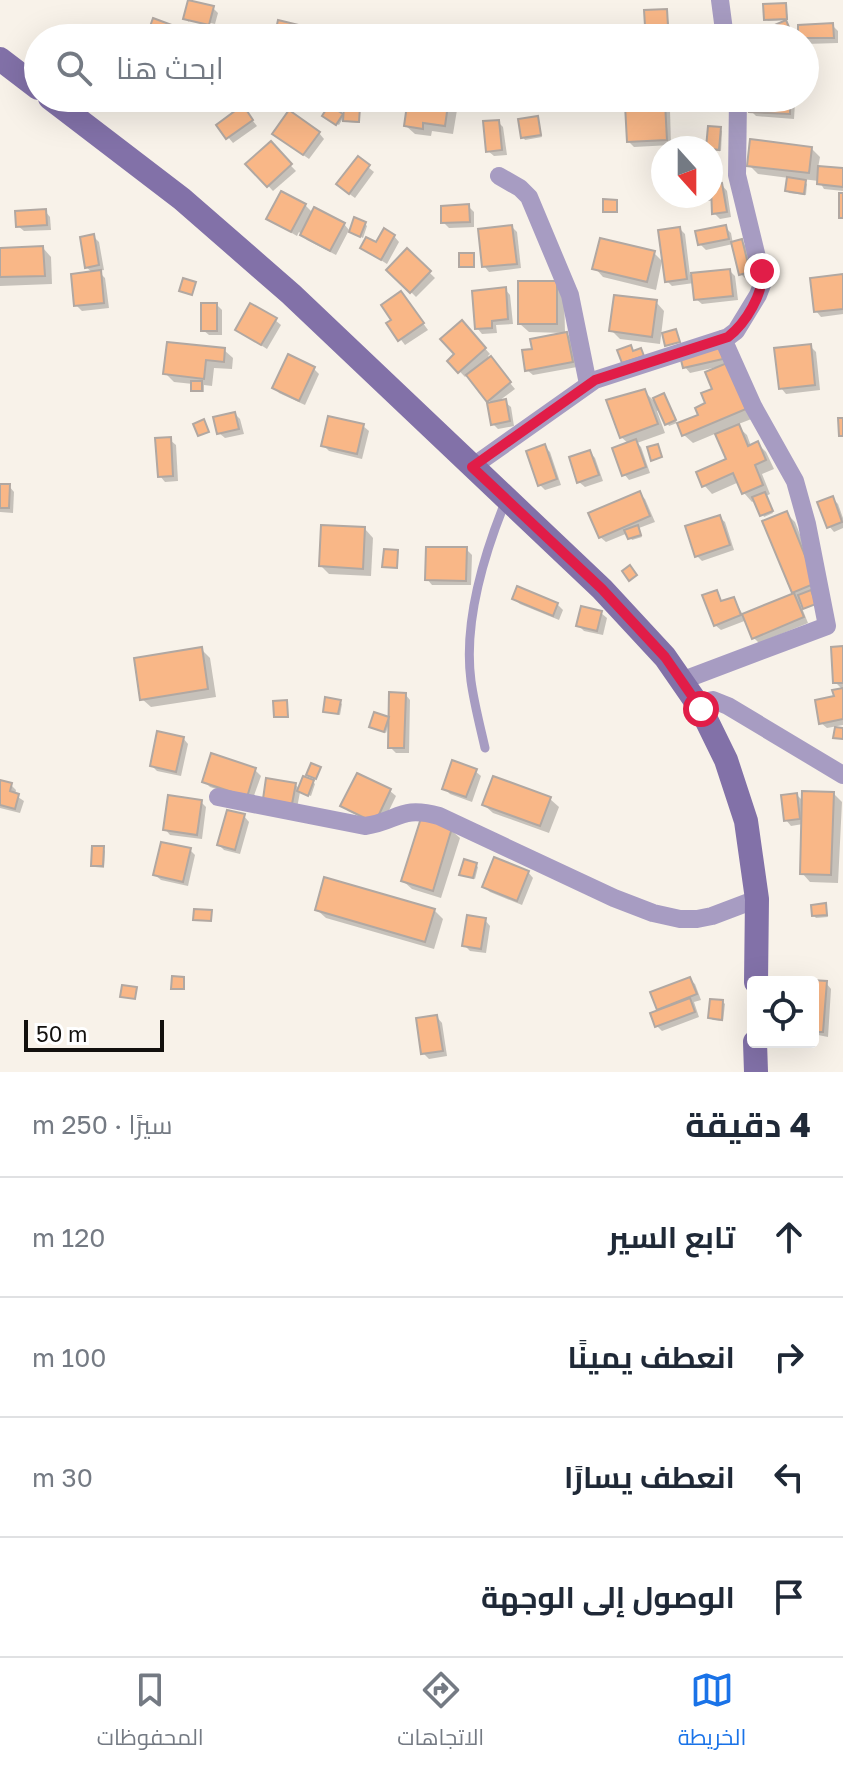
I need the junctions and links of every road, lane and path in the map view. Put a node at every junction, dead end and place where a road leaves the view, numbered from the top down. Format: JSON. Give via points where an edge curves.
{"nodes":[{"id":1,"x":720,"y":0,"type":"edge"},
{"id":2,"x":723,"y":24,"type":"edge"},
{"id":3,"x":0,"y":59,"type":"edge"},
{"id":4,"x":24,"y":77,"type":"edge"},
{"id":5,"x":68,"y":112,"type":"edge"},
{"id":6,"x":738,"y":112,"type":"edge"},
{"id":7,"x":499,"y":176,"type":"dead end"},
{"id":8,"x":723,"y":339,"type":"junction"},
{"id":9,"x":588,"y":384,"type":"junction"},
{"id":10,"x":472,"y":467,"type":"junction"},
{"id":11,"x":506,"y":500,"type":"junction"},
{"id":12,"x":835,"y":624,"type":"edge"},
{"id":13,"x":681,"y":681,"type":"junction"},
{"id":14,"x":697,"y":703,"type":"junction"},
{"id":15,"x":485,"y":748,"type":"dead end"},
{"id":16,"x":843,"y":775,"type":"edge"},
{"id":17,"x":218,"y":797,"type":"dead end"},
{"id":18,"x":757,"y":899,"type":"junction"},
{"id":19,"x":756,"y":976,"type":"edge"},
{"id":20,"x":755,"y":1048,"type":"edge"},
{"id":21,"x":756,"y":1072,"type":"edge"}],
"edges":[{"from":1,"to":2,"type":"street"},
{"from":3,"to":4,"type":"main road"},
{"from":5,"to":10,"type":"main road","via":[[182,199],[291,294]]},
{"from":6,"to":8,"type":"street","via":[[737,175],[763,282],[736,331]]},
{"from":7,"to":9,"type":"street","via":[[529,197],[562,274]]},
{"from":8,"to":9,"type":"street"},
{"from":8,"to":12,"type":"street","via":[[795,481]]},
{"from":9,"to":10,"type":"street"},
{"from":10,"to":11,"type":"main road"},
{"from":11,"to":13,"type":"main road","via":[[602,589]]},
{"from":11,"to":15,"type":"lane","via":[[477,588],[471,643],[470,680]]},
{"from":12,"to":13,"type":"street"},
{"from":13,"to":14,"type":"main road"},
{"from":14,"to":16,"type":"street","via":[[713,700],[728,706]]},
{"from":14,"to":18,"type":"main road","via":[[726,760],[746,821]]},
{"from":17,"to":18,"type":"street","via":[[365,826],[421,811],[614,898],[680,919],[712,916]]},
{"from":18,"to":19,"type":"main road"},
{"from":20,"to":21,"type":"main road"}]}
